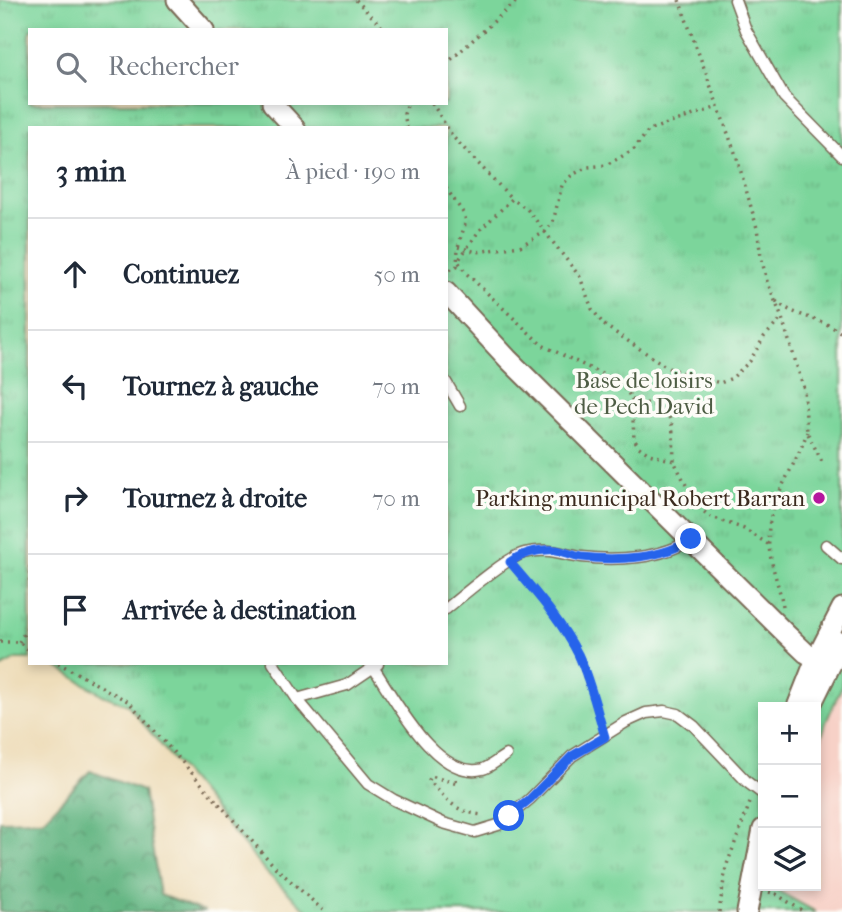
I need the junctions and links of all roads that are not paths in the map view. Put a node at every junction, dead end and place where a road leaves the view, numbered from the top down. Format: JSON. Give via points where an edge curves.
{"nodes":[{"id":1,"x":177,"y":0,"type":"edge"},
{"id":2,"x":735,"y":0,"type":"edge"},
{"id":3,"x":202,"y":28,"type":"edge"},
{"id":4,"x":274,"y":105,"type":"edge"},
{"id":5,"x":293,"y":126,"type":"edge"},
{"id":6,"x":842,"y":156,"type":"edge"},
{"id":7,"x":448,"y":294,"type":"edge"},
{"id":8,"x":448,"y":385,"type":"edge"},
{"id":9,"x":460,"y":406,"type":"dead end"},
{"id":10,"x":691,"y":539,"type":"junction"},
{"id":11,"x":826,"y":545,"type":"dead end"},
{"id":12,"x":842,"y":559,"type":"edge"},
{"id":13,"x":448,"y":608,"type":"edge"},
{"id":14,"x":842,"y":608,"type":"edge"},
{"id":15,"x":842,"y":642,"type":"edge"},
{"id":16,"x":823,"y":663,"type":"junction"},
{"id":17,"x":274,"y":665,"type":"edge"},
{"id":18,"x":376,"y":665,"type":"edge"},
{"id":19,"x":298,"y":699,"type":"junction"},
{"id":20,"x":800,"y":702,"type":"edge"},
{"id":21,"x":811,"y":702,"type":"edge"},
{"id":22,"x":506,"y":755,"type":"dead end"},
{"id":23,"x":758,"y":791,"type":"edge"},
{"id":24,"x":758,"y":852,"type":"edge"},
{"id":25,"x":747,"y":912,"type":"edge"}],
"edges":[{"from":1,"to":3,"type":"street"},
{"from":2,"to":6,"type":"lane","via":[[746,30],[784,97]]},
{"from":4,"to":5,"type":"street"},
{"from":7,"to":10,"type":"street"},
{"from":8,"to":9,"type":"lane"},
{"from":10,"to":13,"type":"lane","via":[[681,546],[618,560],[555,550],[522,553]]},
{"from":10,"to":16,"type":"street","via":[[785,633]]},
{"from":11,"to":12,"type":"lane"},
{"from":14,"to":16,"type":"street"},
{"from":15,"to":16,"type":"street"},
{"from":16,"to":20,"type":"street"},
{"from":16,"to":21,"type":"street"},
{"from":17,"to":19,"type":"lane"},
{"from":18,"to":19,"type":"lane","via":[[347,685]]},
{"from":18,"to":22,"type":"lane","via":[[427,747],[454,767],[482,769]]},
{"from":19,"to":23,"type":"lane","via":[[368,784],[443,823],[475,832],[498,825],[572,756],[646,713],[678,714]]},
{"from":24,"to":25,"type":"street"}]}
